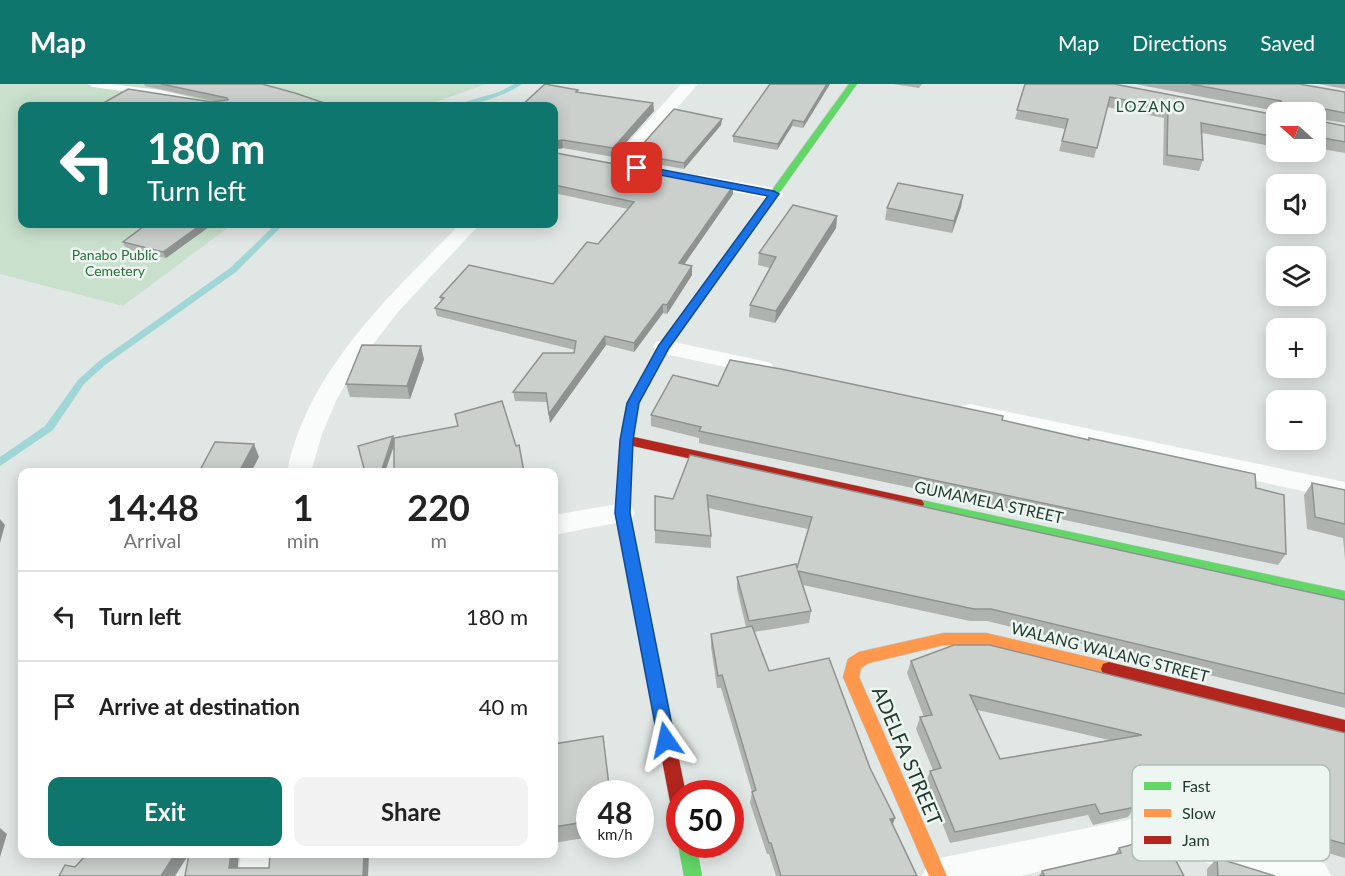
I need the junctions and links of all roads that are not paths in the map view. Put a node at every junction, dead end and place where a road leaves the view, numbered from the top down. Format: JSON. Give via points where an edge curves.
{"nodes":[{"id":1,"x":92,"y":84,"type":"edge"},
{"id":2,"x":690,"y":84,"type":"edge"},
{"id":3,"x":853,"y":84,"type":"edge"},
{"id":4,"x":204,"y":102,"type":"edge"},
{"id":5,"x":596,"y":161,"type":"edge"},
{"id":6,"x":618,"y":165,"type":"junction"},
{"id":7,"x":639,"y":169,"type":"edge"},
{"id":8,"x":682,"y":177,"type":"edge"},
{"id":9,"x":774,"y":194,"type":"junction"},
{"id":10,"x":466,"y":228,"type":"edge"},
{"id":11,"x":664,"y":347,"type":"junction"},
{"id":12,"x":791,"y":374,"type":"edge"},
{"id":13,"x":952,"y":408,"type":"edge"},
{"id":14,"x":626,"y":440,"type":"junction"},
{"id":15,"x":300,"y":468,"type":"edge"},
{"id":16,"x":1345,"y":491,"type":"edge"},
{"id":17,"x":622,"y":513,"type":"junction"},
{"id":18,"x":558,"y":524,"type":"edge"},
{"id":19,"x":1345,"y":597,"type":"edge"},
{"id":20,"x":865,"y":657,"type":"joint"},
{"id":21,"x":1345,"y":727,"type":"edge"},
{"id":22,"x":675,"y":780,"type":"edge"},
{"id":23,"x":1132,"y":835,"type":"edge"},
{"id":24,"x":258,"y":858,"type":"edge"},
{"id":25,"x":690,"y":858,"type":"edge"},
{"id":26,"x":1260,"y":861,"type":"edge"},
{"id":27,"x":256,"y":876,"type":"edge"},
{"id":28,"x":693,"y":876,"type":"edge"},
{"id":29,"x":939,"y":876,"type":"edge"},
{"id":30,"x":1313,"y":876,"type":"edge"}],
"edges":[{"from":1,"to":4,"type":"lane"},
{"from":2,"to":6,"type":"street"},
{"from":3,"to":9,"type":"main road"},
{"from":5,"to":6,"type":"street"},
{"from":6,"to":7,"type":"street"},
{"from":8,"to":9,"type":"street"},
{"from":9,"to":11,"type":"main road"},
{"from":10,"to":15,"type":"street","via":[[354,351],[318,411]]},
{"from":11,"to":12,"type":"street"},
{"from":11,"to":14,"type":"main road","via":[[633,403]]},
{"from":13,"to":16,"type":"street"},
{"from":14,"to":17,"type":"main road"},
{"from":14,"to":19,"type":"main road","name":"GUMAMELA STREET"},
{"from":17,"to":18,"type":"street"},
{"from":17,"to":22,"type":"main road"},
{"from":20,"to":21,"type":"main road","name":"WALANG WALANG STREET","via":[[944,639],[986,639]]},
{"from":20,"to":29,"type":"main road","name":"ADELFA STREET","via":[[850,668],[852,677]]},
{"from":23,"to":29,"type":"street"},
{"from":24,"to":27,"type":"street"},
{"from":25,"to":28,"type":"main road"},
{"from":26,"to":30,"type":"street"}]}
